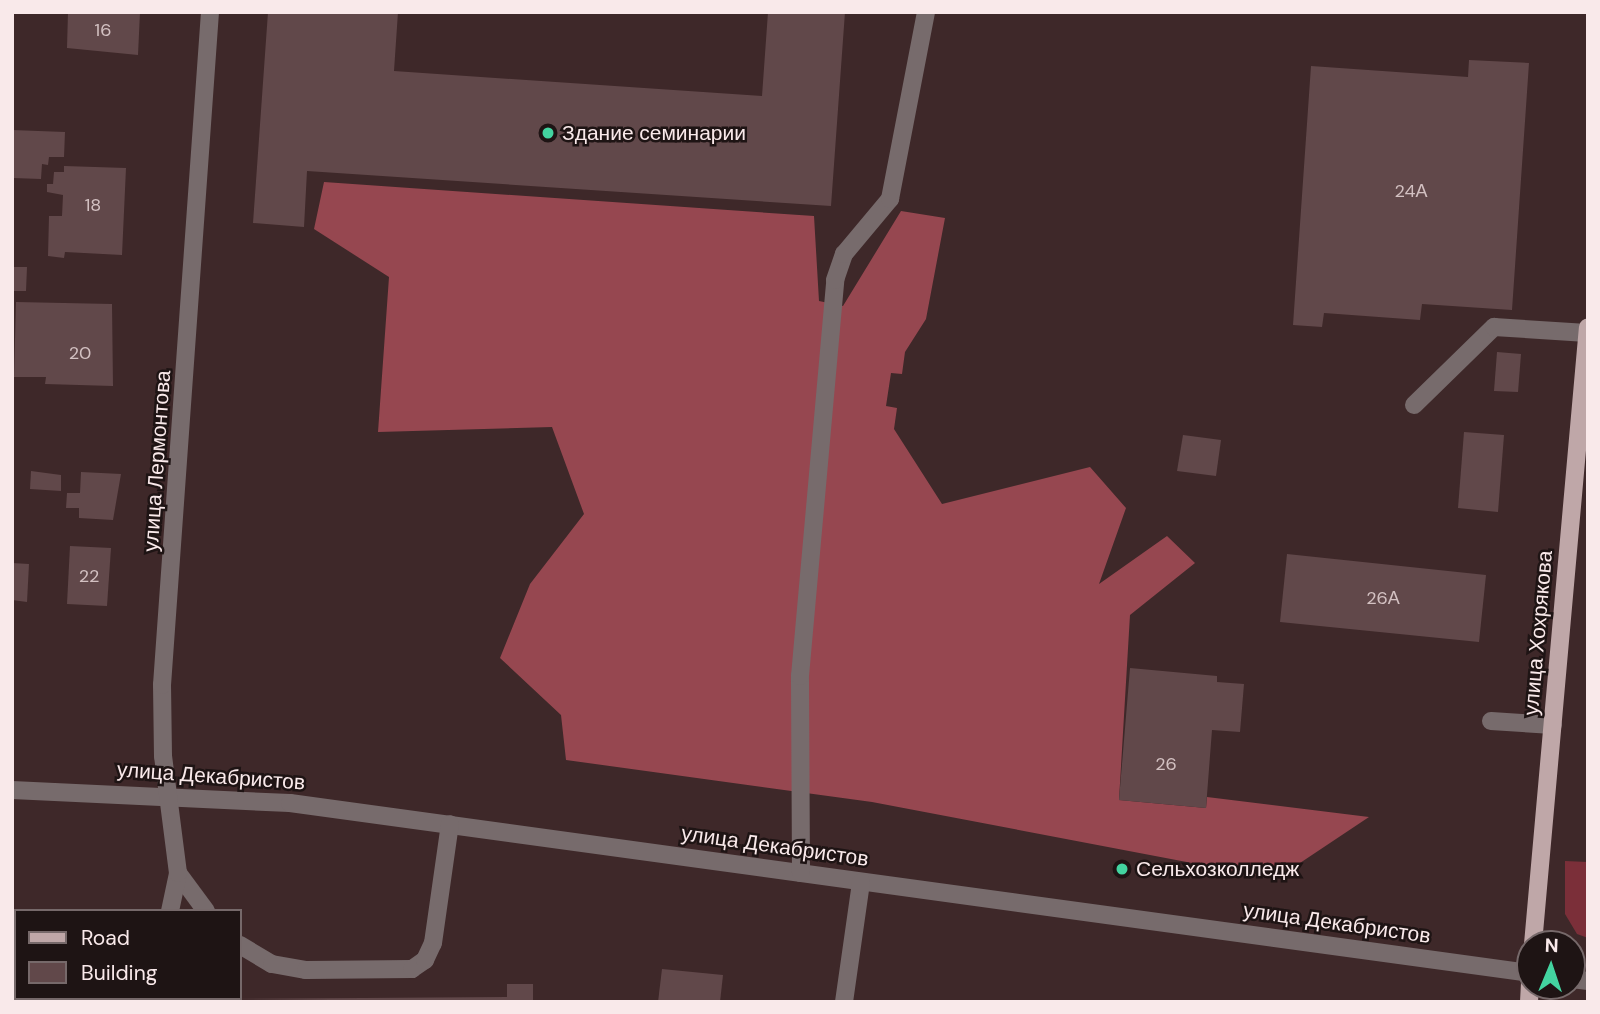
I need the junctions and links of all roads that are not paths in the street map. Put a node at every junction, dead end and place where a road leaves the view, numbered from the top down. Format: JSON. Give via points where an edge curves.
{"nodes":[{"id":1,"x":210,"y":12,"type":"edge"},
{"id":2,"x":926,"y":12,"type":"edge"},
{"id":3,"x":1588,"y":327,"type":"edge"},
{"id":4,"x":1587,"y":333,"type":"edge"},
{"id":5,"x":1415,"y":405,"type":"dead end"},
{"id":6,"x":1491,"y":721,"type":"dead end"},
{"id":7,"x":1553,"y":725,"type":"junction"},
{"id":8,"x":12,"y":790,"type":"edge"},
{"id":9,"x":169,"y":794,"type":"junction"},
{"id":10,"x":450,"y":824,"type":"junction"},
{"id":11,"x":178,"y":873,"type":"junction"},
{"id":12,"x":801,"y":873,"type":"junction"},
{"id":13,"x":861,"y":882,"type":"junction"},
{"id":14,"x":170,"y":909,"type":"edge"},
{"id":15,"x":205,"y":909,"type":"edge"},
{"id":16,"x":1534,"y":930,"type":"edge"},
{"id":17,"x":242,"y":946,"type":"edge"},
{"id":18,"x":1516,"y":971,"type":"edge"},
{"id":19,"x":844,"y":1002,"type":"edge"}],
"edges":[{"from":1,"to":9,"type":"street","name":"улица Лермонтова","via":[[162,685],[161,732]]},
{"from":2,"to":12,"type":"street","via":[[890,199],[844,254],[835,280],[800,676],[805,839]]},
{"from":3,"to":4,"type":"main road","name":"улица Хохрякова"},
{"from":4,"to":5,"type":"street","via":[[1494,327]]},
{"from":4,"to":7,"type":"main road","name":"улица Хохрякова"},
{"from":6,"to":7,"type":"street"},
{"from":7,"to":16,"type":"main road","name":"улица Хохрякова"},
{"from":8,"to":9,"type":"street","name":"улица Декабристов"},
{"from":9,"to":10,"type":"street","name":"улица Декабристов","via":[[290,803]]},
{"from":9,"to":11,"type":"street","name":"улица Лермонтова"},
{"from":10,"to":12,"type":"street","name":"улица Декабристов"},
{"from":10,"to":17,"type":"street","via":[[433,943],[425,960],[412,969],[306,970],[272,964]]},
{"from":11,"to":14,"type":"street","name":"улица Лермонтова"},
{"from":11,"to":15,"type":"street"},
{"from":12,"to":13,"type":"street","name":"улица Декабристов"},
{"from":13,"to":18,"type":"street","name":"улица Декабристов"},
{"from":13,"to":19,"type":"street"}]}
